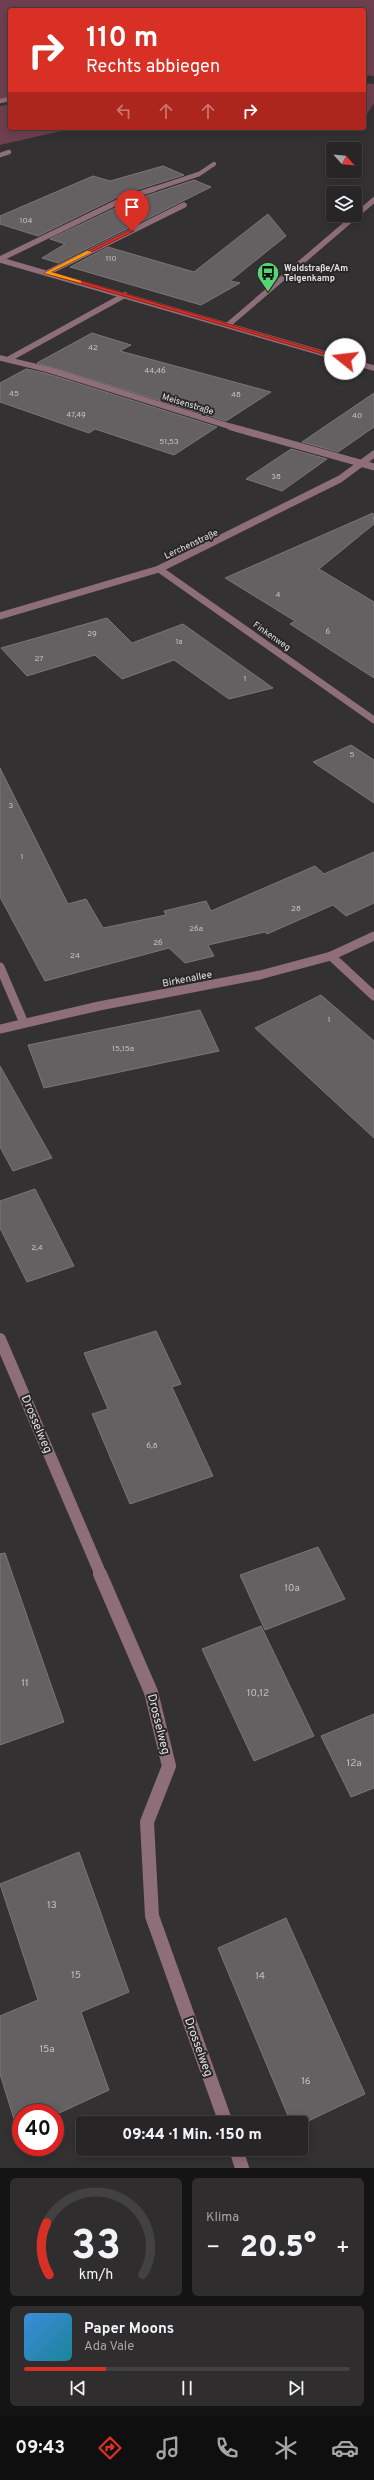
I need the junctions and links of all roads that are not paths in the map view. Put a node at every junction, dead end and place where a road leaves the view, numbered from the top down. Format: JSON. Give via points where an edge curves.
{"nodes":[{"id":1,"x":9,"y":152,"type":"dead end"},
{"id":2,"x":0,"y":155,"type":"edge"},
{"id":3,"x":214,"y":164,"type":"dead end"},
{"id":4,"x":374,"y":200,"type":"edge"},
{"id":5,"x":184,"y":205,"type":"dead end"},
{"id":6,"x":0,"y":260,"type":"edge"},
{"id":7,"x":47,"y":273,"type":"junction"},
{"id":8,"x":125,"y":295,"type":"junction"},
{"id":9,"x":228,"y":325,"type":"junction"},
{"id":10,"x":0,"y":358,"type":"edge"},
{"id":11,"x":9,"y":359,"type":"junction"},
{"id":12,"x":374,"y":368,"type":"edge"},
{"id":13,"x":374,"y":454,"type":"edge"},
{"id":14,"x":362,"y":464,"type":"junction"},
{"id":15,"x":374,"y":468,"type":"edge"},
{"id":16,"x":159,"y":569,"type":"junction"},
{"id":17,"x":0,"y":616,"type":"edge"},
{"id":18,"x":374,"y":720,"type":"edge"},
{"id":19,"x":374,"y":936,"type":"edge"},
{"id":20,"x":331,"y":956,"type":"junction"},
{"id":21,"x":0,"y":967,"type":"edge"},
{"id":22,"x":374,"y":996,"type":"edge"},
{"id":23,"x":24,"y":1023,"type":"junction"},
{"id":24,"x":0,"y":1029,"type":"edge"},
{"id":25,"x":0,"y":1339,"type":"edge"},
{"id":26,"x":223,"y":2116,"type":"edge"},
{"id":27,"x":238,"y":2156,"type":"edge"},
{"id":28,"x":242,"y":2168,"type":"edge"}],
"edges":[{"from":1,"to":2,"type":"street"},
{"from":3,"to":6,"type":"street","via":[[199,174],[126,198]]},
{"from":4,"to":9,"type":"street"},
{"from":5,"to":7,"type":"street"},
{"from":6,"to":7,"type":"street"},
{"from":7,"to":8,"type":"street"},
{"from":8,"to":9,"type":"street"},
{"from":8,"to":11,"type":"street"},
{"from":9,"to":12,"type":"street"},
{"from":10,"to":11,"type":"street","name":"Meisenstraße"},
{"from":11,"to":14,"type":"street","name":"Meisenstraße","via":[[40,366],[125,395]]},
{"from":13,"to":14,"type":"street","name":"Lerchenstraße"},
{"from":14,"to":15,"type":"street","name":"Meisenstraße"},
{"from":14,"to":16,"type":"street","name":"Lerchenstraße","via":[[340,479]]},
{"from":16,"to":17,"type":"street","name":"Lerchenstraße"},
{"from":16,"to":18,"type":"street","name":"Finkenweg"},
{"from":19,"to":20,"type":"street","name":"Birkenallee"},
{"from":20,"to":22,"type":"street"},
{"from":20,"to":23,"type":"street","name":"Birkenallee","via":[[260,975]]},
{"from":21,"to":23,"type":"street"},
{"from":23,"to":24,"type":"street","name":"Birkenallee"},
{"from":25,"to":26,"type":"street","name":"Drosselweg","via":[[151,1692],[168,1766],[147,1822],[152,1916]]},
{"from":27,"to":28,"type":"street"}]}
